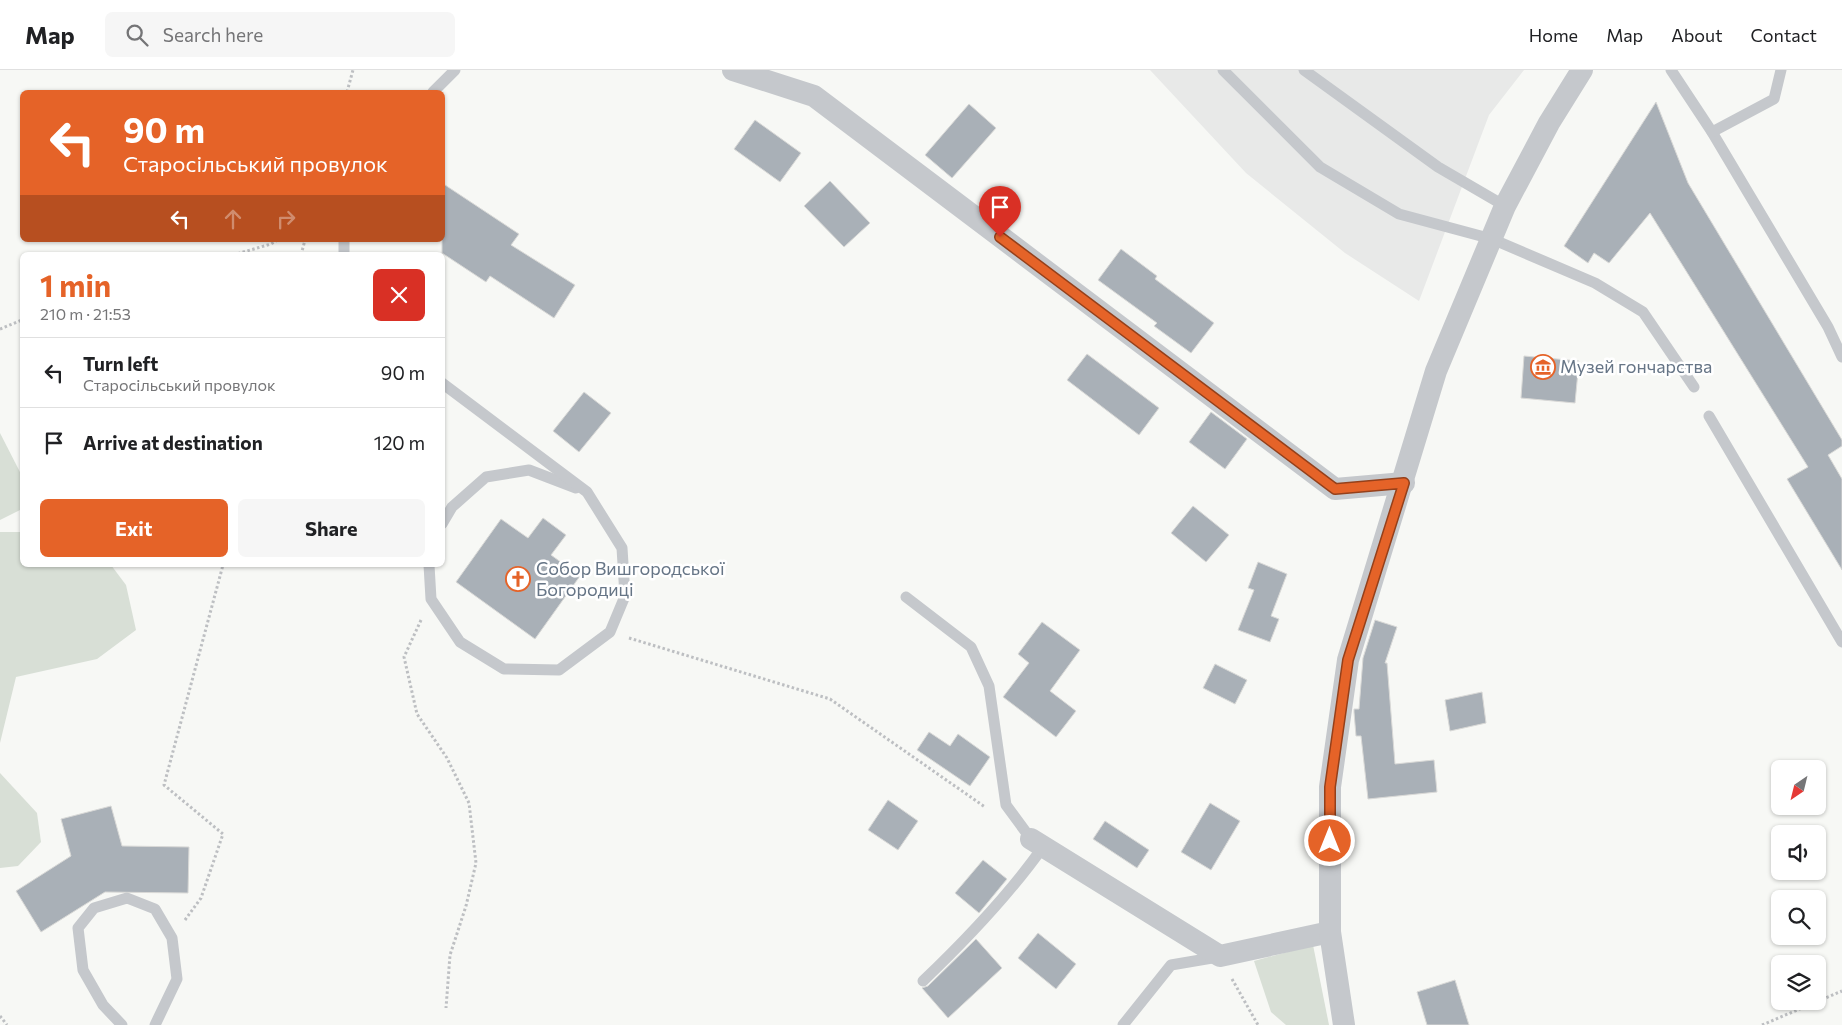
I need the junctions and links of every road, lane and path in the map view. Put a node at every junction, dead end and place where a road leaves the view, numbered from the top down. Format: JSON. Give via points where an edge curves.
{"nodes":[{"id":1,"x":353,"y":70,"type":"edge"},
{"id":2,"x":455,"y":70,"type":"edge"},
{"id":3,"x":733,"y":70,"type":"edge"},
{"id":4,"x":1223,"y":70,"type":"edge"},
{"id":5,"x":1582,"y":70,"type":"edge"},
{"id":6,"x":1671,"y":70,"type":"edge"},
{"id":7,"x":1781,"y":70,"type":"edge"},
{"id":8,"x":1309,"y":71,"type":"edge"},
{"id":9,"x":348,"y":90,"type":"edge"},
{"id":10,"x":435,"y":90,"type":"edge"},
{"id":11,"x":1712,"y":132,"type":"junction"},
{"id":12,"x":1505,"y":206,"type":"junction"},
{"id":13,"x":1492,"y":239,"type":"junction"},
{"id":14,"x":274,"y":242,"type":"edge"},
{"id":15,"x":243,"y":252,"type":"edge"},
{"id":16,"x":20,"y":321,"type":"edge"},
{"id":17,"x":0,"y":329,"type":"edge"},
{"id":18,"x":1842,"y":357,"type":"edge"},
{"id":19,"x":445,"y":385,"type":"edge"},
{"id":20,"x":1694,"y":387,"type":"dead end"},
{"id":21,"x":1709,"y":416,"type":"dead end"},
{"id":22,"x":1404,"y":483,"type":"junction"},
{"id":23,"x":587,"y":492,"type":"junction"},
{"id":24,"x":445,"y":519,"type":"edge"},
{"id":25,"x":222,"y":567,"type":"edge"},
{"id":26,"x":429,"y":567,"type":"edge"},
{"id":27,"x":906,"y":597,"type":"dead end"},
{"id":28,"x":431,"y":598,"type":"junction"},
{"id":29,"x":610,"y":632,"type":"junction"},
{"id":30,"x":1842,"y":642,"type":"edge"},
{"id":31,"x":990,"y":810,"type":"dead end"},
{"id":32,"x":1037,"y":843,"type":"junction"},
{"id":33,"x":1330,"y":932,"type":"junction"},
{"id":34,"x":172,"y":938,"type":"junction"},
{"id":35,"x":1220,"y":956,"type":"junction"},
{"id":36,"x":923,"y":981,"type":"dead end"},
{"id":37,"x":1842,"y":991,"type":"edge"},
{"id":38,"x":446,"y":1008,"type":"dead end"},
{"id":39,"x":0,"y":1016,"type":"edge"},
{"id":40,"x":8,"y":1025,"type":"edge"},
{"id":41,"x":122,"y":1025,"type":"edge"},
{"id":42,"x":155,"y":1025,"type":"edge"},
{"id":43,"x":1122,"y":1025,"type":"edge"},
{"id":44,"x":1258,"y":1025,"type":"edge"},
{"id":45,"x":1344,"y":1025,"type":"edge"},
{"id":46,"x":1762,"y":1025,"type":"edge"}],
"edges":[{"from":1,"to":9,"type":"path"},
{"from":2,"to":10,"type":"lane"},
{"from":3,"to":22,"type":"street","via":[[814,96],[1335,489]]},
{"from":4,"to":13,"type":"lane","via":[[1320,167],[1399,214]]},
{"from":5,"to":12,"type":"street","via":[[1549,123]]},
{"from":6,"to":11,"type":"lane"},
{"from":7,"to":11,"type":"lane","via":[[1774,99]]},
{"from":8,"to":12,"type":"lane","via":[[1438,167]]},
{"from":11,"to":18,"type":"lane","via":[[1828,327]]},
{"from":12,"to":13,"type":"street"},
{"from":13,"to":20,"type":"lane","via":[[1595,283],[1643,312]]},
{"from":13,"to":22,"type":"street","via":[[1436,372]]},
{"from":14,"to":15,"type":"path"},
{"from":16,"to":17,"type":"path"},
{"from":19,"to":23,"type":"lane"},
{"from":21,"to":30,"type":"lane"},
{"from":22,"to":33,"type":"street","via":[[1348,660],[1330,787]]},
{"from":23,"to":24,"type":"lane","via":[[529,470],[486,477],[452,507]]},
{"from":23,"to":29,"type":"lane","via":[[622,548],[625,596]]},
{"from":25,"to":34,"type":"path","via":[[164,785],[223,834],[201,898]]},
{"from":26,"to":28,"type":"lane"},
{"from":27,"to":32,"type":"lane","via":[[972,648],[989,686],[1006,805]]},
{"from":28,"to":29,"type":"lane","via":[[460,642],[504,669],[559,670]]},
{"from":28,"to":38,"type":"path","via":[[404,657],[417,714],[447,758],[469,803],[476,863],[450,955]]},
{"from":29,"to":31,"type":"path","via":[[830,699]]},
{"from":32,"to":35,"type":"street"},
{"from":32,"to":36,"type":"lane","via":[[993,910]]},
{"from":33,"to":35,"type":"street"},
{"from":33,"to":45,"type":"street"},
{"from":34,"to":41,"type":"lane","via":[[155,909],[127,898],[94,908],[78,928],[83,970],[103,1005]]},
{"from":34,"to":42,"type":"lane","via":[[176,979]]},
{"from":35,"to":43,"type":"lane","via":[[1171,965]]},
{"from":35,"to":44,"type":"path"},
{"from":37,"to":46,"type":"path"},
{"from":39,"to":40,"type":"path"}]}
